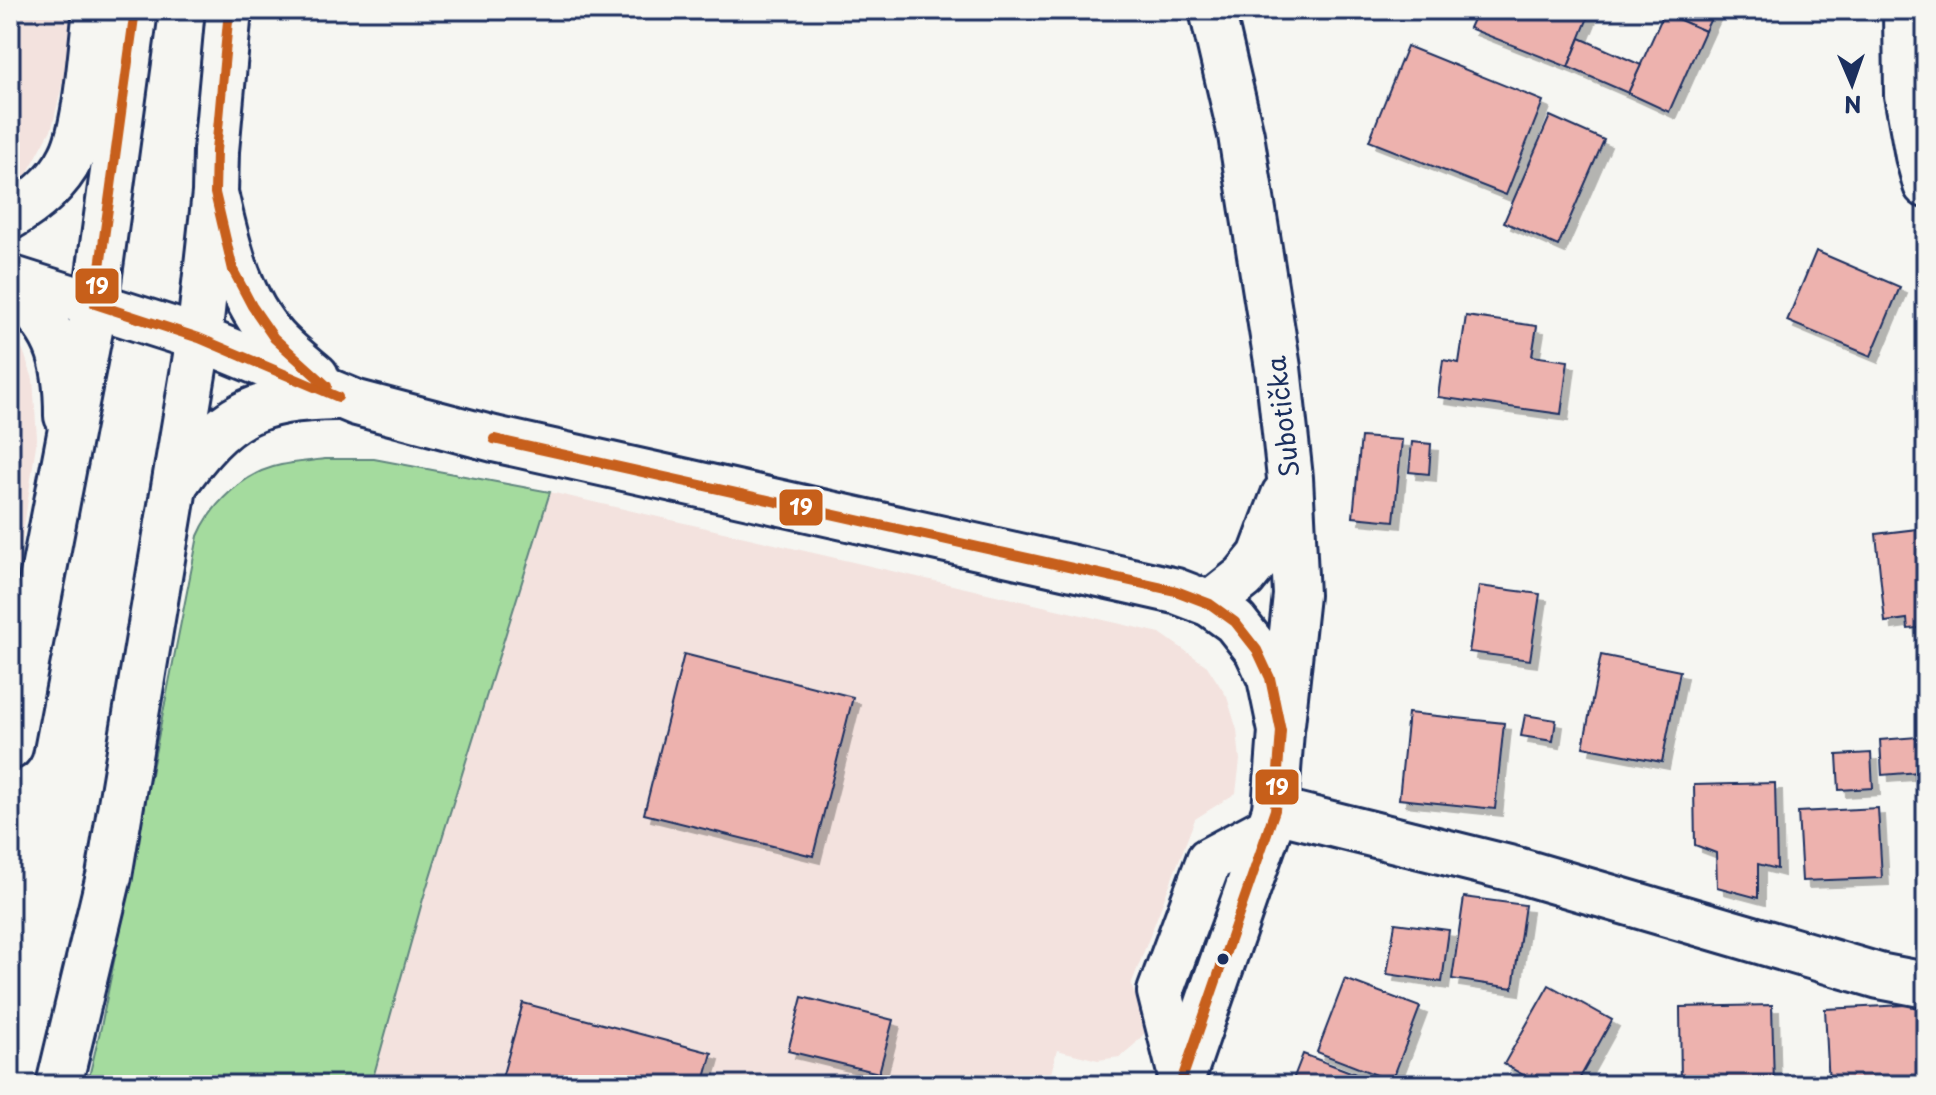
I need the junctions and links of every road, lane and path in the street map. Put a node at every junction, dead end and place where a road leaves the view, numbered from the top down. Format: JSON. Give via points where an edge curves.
{"nodes":[{"id":1,"x":96,"y":10,"type":"edge"},
{"id":2,"x":135,"y":10,"type":"edge"},
{"id":3,"x":229,"y":10,"type":"edge"},
{"id":4,"x":1212,"y":10,"type":"edge"},
{"id":5,"x":1906,"y":10,"type":"edge"},
{"id":6,"x":1926,"y":185,"type":"edge"},
{"id":7,"x":215,"y":193,"type":"junction"},
{"id":8,"x":10,"y":217,"type":"edge"},
{"id":9,"x":10,"y":278,"type":"edge"},
{"id":10,"x":10,"y":285,"type":"edge"},
{"id":11,"x":95,"y":304,"type":"junction"},
{"id":12,"x":199,"y":338,"type":"junction"},
{"id":13,"x":338,"y":397,"type":"junction"},
{"id":14,"x":67,"y":460,"type":"junction"},
{"id":15,"x":1290,"y":478,"type":"junction"},
{"id":16,"x":173,"y":488,"type":"junction"},
{"id":17,"x":1210,"y":604,"type":"junction"},
{"id":18,"x":1281,"y":731,"type":"junction"},
{"id":19,"x":10,"y":747,"type":"edge"},
{"id":20,"x":1272,"y":819,"type":"junction"},
{"id":21,"x":1926,"y":985,"type":"edge"},
{"id":22,"x":1181,"y":1082,"type":"edge"},
{"id":23,"x":59,"y":1085,"type":"edge"}],
"edges":[{"from":1,"to":8,"type":"street","via":[[80,132],[72,156],[46,191]]},
{"from":2,"to":11,"type":"street"},
{"from":3,"to":7,"type":"street"},
{"from":4,"to":15,"type":"street","name":"Subotička","via":[[1241,135]]},
{"from":5,"to":6,"type":"street","via":[[1907,95]]},
{"from":7,"to":12,"type":"street"},
{"from":7,"to":13,"type":"street","via":[[233,270],[252,306],[274,338]]},
{"from":9,"to":11,"type":"street"},
{"from":10,"to":14,"type":"street","via":[[41,315],[58,344],[66,382]]},
{"from":11,"to":12,"type":"street"},
{"from":11,"to":14,"type":"street"},
{"from":12,"to":13,"type":"street"},
{"from":12,"to":16,"type":"street"},
{"from":13,"to":16,"type":"street","via":[[296,397],[261,405],[233,420],[196,455]]},
{"from":13,"to":17,"type":"street","via":[[494,439],[1161,588]]},
{"from":14,"to":19,"type":"street"},
{"from":15,"to":17,"type":"street","via":[[1261,556]]},
{"from":15,"to":18,"type":"street","name":"Subotička","via":[[1296,595]]},
{"from":16,"to":23,"type":"street","via":[[109,876]]},
{"from":17,"to":18,"type":"street","via":[[1235,622],[1257,650],[1270,678]]},
{"from":18,"to":20,"type":"street","name":"Subotička"},
{"from":20,"to":21,"type":"street","via":[[1517,870],[1879,976]]},
{"from":20,"to":22,"type":"street","name":"Subotička"}]}
